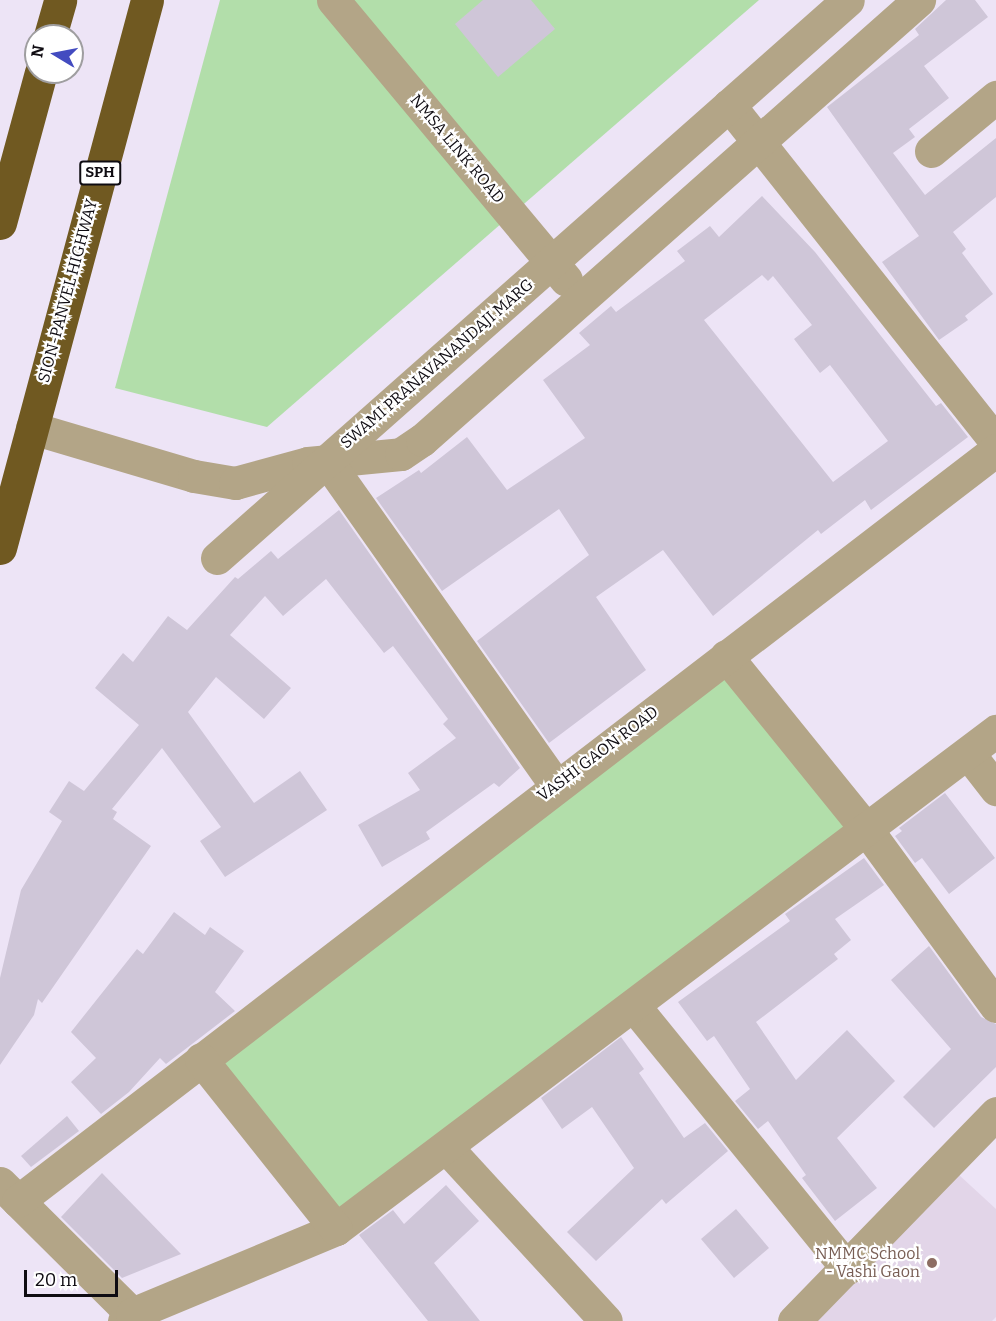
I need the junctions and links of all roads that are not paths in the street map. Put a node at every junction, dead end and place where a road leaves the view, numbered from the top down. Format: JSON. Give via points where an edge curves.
{"nodes":[{"id":1,"x":60,"y":0,"type":"edge"},
{"id":2,"x":147,"y":0,"type":"edge"},
{"id":3,"x":333,"y":0,"type":"edge"},
{"id":4,"x":848,"y":0,"type":"edge"},
{"id":5,"x":919,"y":0,"type":"edge"},
{"id":6,"x":53,"y":24,"type":"edge"},
{"id":7,"x":38,"y":84,"type":"edge"},
{"id":8,"x":996,"y":98,"type":"edge"},
{"id":9,"x":729,"y":105,"type":"junction"},
{"id":10,"x":759,"y":142,"type":"junction"},
{"id":11,"x":931,"y":151,"type":"dead end"},
{"id":12,"x":0,"y":223,"type":"edge"},
{"id":13,"x":552,"y":263,"type":"junction"},
{"id":14,"x":582,"y":299,"type":"junction"},
{"id":15,"x":32,"y":428,"type":"junction"},
{"id":16,"x":996,"y":442,"type":"edge"},
{"id":17,"x":996,"y":450,"type":"edge"},
{"id":18,"x":327,"y":461,"type":"junction"},
{"id":19,"x":0,"y":548,"type":"edge"},
{"id":20,"x":217,"y":558,"type":"dead end"},
{"id":21,"x":726,"y":657,"type":"junction"},
{"id":22,"x":996,"y":731,"type":"edge"},
{"id":23,"x":968,"y":753,"type":"junction"},
{"id":24,"x":556,"y":786,"type":"junction"},
{"id":25,"x":996,"y":789,"type":"edge"},
{"id":26,"x":867,"y":831,"type":"junction"},
{"id":27,"x":634,"y":1006,"type":"junction"},
{"id":28,"x":996,"y":1006,"type":"edge"},
{"id":29,"x":201,"y":1059,"type":"junction"},
{"id":30,"x":996,"y":1113,"type":"edge"},
{"id":31,"x":446,"y":1147,"type":"junction"},
{"id":32,"x":9,"y":1192,"type":"edge"},
{"id":33,"x":336,"y":1229,"type":"junction"},
{"id":34,"x":848,"y":1268,"type":"junction"},
{"id":35,"x":124,"y":1319,"type":"edge"},
{"id":36,"x":606,"y":1321,"type":"edge"},
{"id":37,"x":794,"y":1321,"type":"edge"}],
"edges":[{"from":1,"to":6,"type":"highway"},
{"from":2,"to":15,"type":"highway","name":"SION-PANVEL HIGHWAY","number":"SPH"},
{"from":3,"to":13,"type":"street","name":"NMSA LINK ROAD"},
{"from":4,"to":9,"type":"street","name":"SWAMI PRANAVANANDAJI MARG"},
{"from":5,"to":10,"type":"street","name":"SWAMI PRANAVANANDAJI MARG"},
{"from":7,"to":12,"type":"highway"},
{"from":8,"to":11,"type":"street"},
{"from":9,"to":10,"type":"street"},
{"from":9,"to":13,"type":"street","name":"SWAMI PRANAVANANDAJI MARG"},
{"from":10,"to":14,"type":"street","name":"SWAMI PRANAVANANDAJI MARG"},
{"from":10,"to":16,"type":"street"},
{"from":13,"to":14,"type":"street","name":"NMSA LINK ROAD"},
{"from":13,"to":18,"type":"street","name":"SWAMI PRANAVANANDAJI MARG"},
{"from":14,"to":18,"type":"street","name":"SWAMI PRANAVANANDAJI MARG","via":[[412,447],[390,457]]},
{"from":15,"to":18,"type":"street","via":[[220,482],[252,481],[289,467]]},
{"from":15,"to":19,"type":"highway","name":"SION-PANVEL HIGHWAY","number":"SPH"},
{"from":17,"to":21,"type":"street","name":"VASHI GAON ROAD"},
{"from":18,"to":20,"type":"street"},
{"from":18,"to":24,"type":"street"},
{"from":21,"to":24,"type":"street","name":"VASHI GAON ROAD"},
{"from":21,"to":26,"type":"street"},
{"from":22,"to":23,"type":"street"},
{"from":23,"to":25,"type":"street"},
{"from":23,"to":26,"type":"street"},
{"from":24,"to":29,"type":"street","name":"VASHI GAON ROAD"},
{"from":26,"to":27,"type":"street"},
{"from":26,"to":28,"type":"street"},
{"from":27,"to":31,"type":"street"},
{"from":27,"to":34,"type":"street"},
{"from":29,"to":32,"type":"street","name":"VASHI GAON ROAD"},
{"from":29,"to":33,"type":"street"},
{"from":30,"to":34,"type":"street"},
{"from":31,"to":33,"type":"street"},
{"from":31,"to":36,"type":"street"},
{"from":32,"to":35,"type":"street"},
{"from":33,"to":35,"type":"street"},
{"from":34,"to":37,"type":"street"}]}
